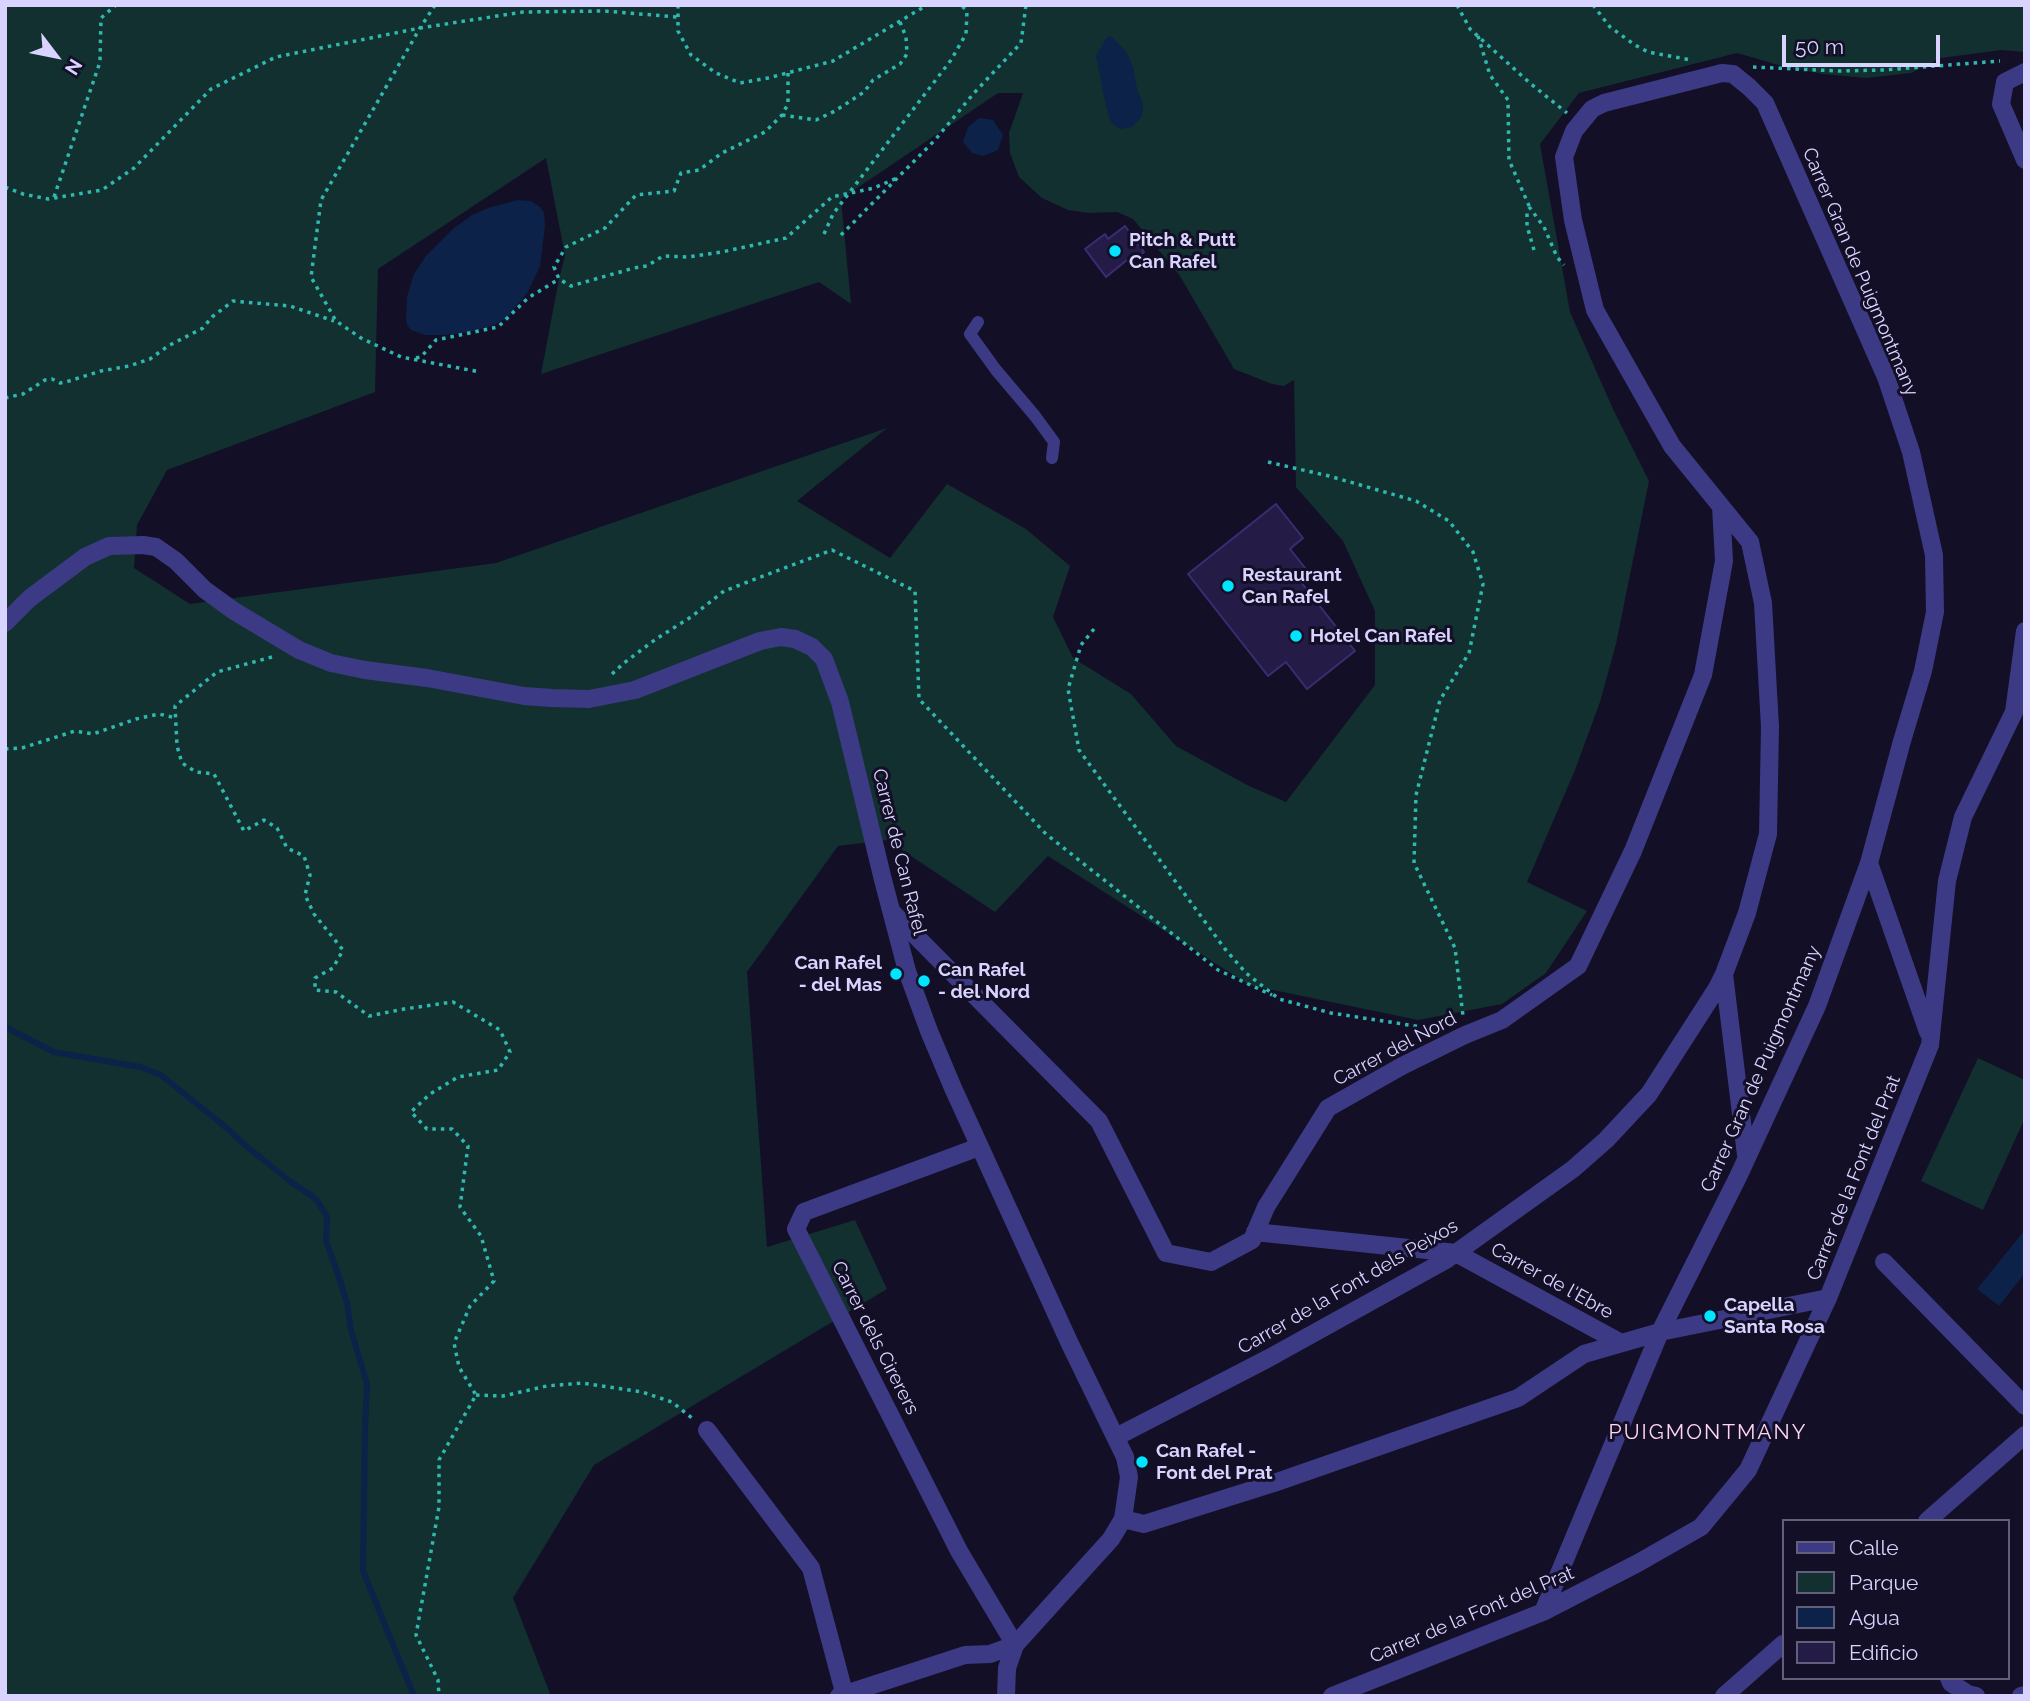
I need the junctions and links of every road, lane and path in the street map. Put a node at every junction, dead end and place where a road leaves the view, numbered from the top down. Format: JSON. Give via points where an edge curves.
{"nodes":[{"id":1,"x":117,"y":5,"type":"edge"},
{"id":2,"x":435,"y":5,"type":"edge"},
{"id":3,"x":678,"y":5,"type":"edge"},
{"id":4,"x":927,"y":5,"type":"edge"},
{"id":5,"x":961,"y":5,"type":"edge"},
{"id":6,"x":968,"y":5,"type":"edge"},
{"id":7,"x":1026,"y":5,"type":"edge"},
{"id":8,"x":1457,"y":5,"type":"edge"},
{"id":9,"x":1593,"y":5,"type":"edge"},
{"id":10,"x":967,"y":11,"type":"junction"},
{"id":11,"x":677,"y":17,"type":"junction"},
{"id":12,"x":900,"y":22,"type":"junction"},
{"id":13,"x":420,"y":28,"type":"junction"},
{"id":14,"x":1478,"y":36,"type":"junction"},
{"id":15,"x":1691,"y":60,"type":"dead end"},
{"id":16,"x":2024,"y":72,"type":"edge"},
{"id":17,"x":788,"y":73,"type":"junction"},
{"id":18,"x":1733,"y":74,"type":"junction"},
{"id":19,"x":782,"y":115,"type":"junction"},
{"id":20,"x":1580,"y":124,"type":"junction"},
{"id":21,"x":2025,"y":160,"type":"edge"},
{"id":22,"x":897,"y":178,"type":"junction"},
{"id":23,"x":5,"y":187,"type":"edge"},
{"id":24,"x":850,"y":192,"type":"junction"},
{"id":25,"x":54,"y":197,"type":"junction"},
{"id":26,"x":1531,"y":208,"type":"junction"},
{"id":27,"x":824,"y":234,"type":"dead end"},
{"id":28,"x":841,"y":235,"type":"dead end"},
{"id":29,"x":1534,"y":250,"type":"dead end"},
{"id":30,"x":1570,"y":272,"type":"dead end"},
{"id":31,"x":559,"y":279,"type":"junction"},
{"id":32,"x":336,"y":321,"type":"junction"},
{"id":33,"x":978,"y":322,"type":"dead end"},
{"id":34,"x":413,"y":359,"type":"junction"},
{"id":35,"x":480,"y":372,"type":"dead end"},
{"id":36,"x":5,"y":398,"type":"edge"},
{"id":37,"x":1052,"y":458,"type":"dead end"},
{"id":38,"x":1268,"y":462,"type":"dead end"},
{"id":39,"x":1721,"y":506,"type":"junction"},
{"id":40,"x":5,"y":623,"type":"edge"},
{"id":41,"x":1094,"y":629,"type":"dead end"},
{"id":42,"x":2025,"y":631,"type":"edge"},
{"id":43,"x":299,"y":650,"type":"junction"},
{"id":44,"x":589,"y":699,"type":"junction"},
{"id":45,"x":176,"y":718,"type":"junction"},
{"id":46,"x":5,"y":749,"type":"edge"},
{"id":47,"x":1870,"y":863,"type":"junction"},
{"id":48,"x":892,"y":912,"type":"junction"},
{"id":49,"x":1724,"y":974,"type":"junction"},
{"id":50,"x":1279,"y":999,"type":"junction"},
{"id":51,"x":1465,"y":1035,"type":"junction"},
{"id":52,"x":1930,"y":1039,"type":"junction"},
{"id":53,"x":979,"y":1147,"type":"junction"},
{"id":54,"x":1746,"y":1157,"type":"junction"},
{"id":55,"x":1255,"y":1232,"type":"junction"},
{"id":56,"x":1456,"y":1253,"type":"junction"},
{"id":57,"x":1884,"y":1262,"type":"dead end"},
{"id":58,"x":1828,"y":1298,"type":"junction"},
{"id":59,"x":1660,"y":1332,"type":"junction"},
{"id":60,"x":1621,"y":1343,"type":"junction"},
{"id":61,"x":475,"y":1395,"type":"junction"},
{"id":62,"x":2025,"y":1406,"type":"edge"},
{"id":63,"x":707,"y":1430,"type":"joint"},
{"id":64,"x":2025,"y":1435,"type":"edge"},
{"id":65,"x":1116,"y":1437,"type":"junction"},
{"id":66,"x":1123,"y":1519,"type":"junction"},
{"id":67,"x":1929,"y":1519,"type":"edge"},
{"id":68,"x":1543,"y":1612,"type":"junction"},
{"id":69,"x":1015,"y":1645,"type":"junction"},
{"id":70,"x":1782,"y":1645,"type":"edge"},
{"id":71,"x":1950,"y":1680,"type":"edge"},
{"id":72,"x":842,"y":1695,"type":"edge"},
{"id":73,"x":1006,"y":1695,"type":"edge"},
{"id":74,"x":439,"y":1696,"type":"edge"},
{"id":75,"x":1332,"y":1696,"type":"edge"},
{"id":76,"x":1724,"y":1696,"type":"edge"},
{"id":77,"x":1976,"y":1696,"type":"edge"}],
"edges":[{"from":1,"to":25,"type":"path","via":[[101,18],[100,62]]},
{"from":2,"to":13,"type":"path"},
{"from":3,"to":11,"type":"path"},
{"from":4,"to":12,"type":"path"},
{"from":5,"to":10,"type":"path"},
{"from":6,"to":10,"type":"path"},
{"from":7,"to":22,"type":"path","via":[[1021,43]]},
{"from":8,"to":14,"type":"path"},
{"from":9,"to":15,"type":"path","via":[[1611,27],[1635,45]]},
{"from":10,"to":24,"type":"path","via":[[965,34],[951,60]]},
{"from":11,"to":13,"type":"path","via":[[604,11],[523,12]]},
{"from":11,"to":17,"type":"path","via":[[678,31],[691,55],[716,73],[740,83]]},
{"from":12,"to":17,"type":"path","via":[[833,61]]},
{"from":12,"to":19,"type":"path","via":[[907,54],[900,64],[816,120]]},
{"from":13,"to":25,"type":"path","via":[[276,57],[211,89],[134,168],[102,190]]},
{"from":13,"to":32,"type":"path","via":[[321,200],[311,277]]},
{"from":14,"to":20,"type":"path"},
{"from":14,"to":26,"type":"path","via":[[1490,75],[1508,100],[1509,160]]},
{"from":16,"to":18,"type":"path","via":[[2009,61],[1884,70],[1746,67]]},
{"from":16,"to":21,"type":"street","via":[[2005,82],[2001,104]]},
{"from":17,"to":19,"type":"path","via":[[788,104]]},
{"from":18,"to":20,"type":"street","via":[[1604,103]]},
{"from":18,"to":47,"type":"street","name":"Carrer Gran de Puigmontmany","via":[[1765,103],[1886,377],[1911,452],[1934,555],[1934,612],[1923,671]]},
{"from":19,"to":31,"type":"path","via":[[765,132],[699,170],[681,173],[674,191],[636,195],[606,228],[566,247],[554,267]]},
{"from":20,"to":39,"type":"street","via":[[1564,157],[1573,220],[1595,310],[1672,446]]},
{"from":22,"to":24,"type":"path"},
{"from":22,"to":28,"type":"path"},
{"from":23,"to":25,"type":"path"},
{"from":24,"to":27,"type":"path"},
{"from":24,"to":31,"type":"path","via":[[832,197],[786,237],[722,252],[663,256],[647,266],[571,286]]},
{"from":26,"to":29,"type":"path","via":[[1527,226]]},
{"from":26,"to":30,"type":"path"},
{"from":31,"to":34,"type":"path","via":[[528,298],[498,327],[436,340],[421,357]]},
{"from":32,"to":34,"type":"path","via":[[361,338]]},
{"from":32,"to":36,"type":"path","via":[[290,306],[233,301],[203,328],[150,359],[60,383],[45,380],[23,394]]},
{"from":33,"to":37,"type":"lane","via":[[970,334],[1054,442]]},
{"from":34,"to":35,"type":"path"},
{"from":38,"to":51,"type":"path","via":[[1416,501],[1449,521],[1473,552],[1483,584],[1469,653],[1440,700],[1416,795],[1413,863],[1455,948]]},
{"from":39,"to":49,"type":"street","name":"Carrer de la Font dels Peixos","via":[[1750,542],[1763,603],[1770,727],[1768,834],[1747,913]]},
{"from":39,"to":51,"type":"street","name":"Carrer del Nord","via":[[1724,561],[1703,676],[1633,851],[1578,966],[1502,1020]]},
{"from":40,"to":43,"type":"street","name":"Carrer de Can Rafel","via":[[85,557],[109,546],[143,545],[156,547],[234,611]]},
{"from":41,"to":50,"type":"path","via":[[1081,645],[1068,689],[1079,750],[1226,949],[1246,973]]},
{"from":42,"to":52,"type":"street","name":"Carrer de la Font del Prat","via":[[2014,712],[1964,817],[1947,881]]},
{"from":43,"to":44,"type":"street","name":"Carrer de Can Rafel","via":[[365,670],[524,696]]},
{"from":43,"to":45,"type":"path","via":[[217,672],[176,706]]},
{"from":44,"to":48,"type":"street","name":"Carrer de Can Rafel","via":[[635,690],[760,641],[781,637],[812,647],[824,659],[840,702]]},
{"from":44,"to":50,"type":"path","via":[[624,663],[724,591],[832,550],[915,591],[919,699],[1046,834],[1218,970]]},
{"from":45,"to":46,"type":"path","via":[[159,713],[93,734],[75,731]]},
{"from":45,"to":61,"type":"path","via":[[181,762],[196,772],[214,774],[244,831],[264,820],[277,828],[288,848],[304,856],[310,875],[305,895],[343,950],[333,968],[315,978],[315,990],[335,992],[369,1016],[453,1002],[500,1030],[510,1052],[498,1070],[457,1077],[411,1112],[427,1129],[452,1129],[468,1146],[460,1207],[481,1236],[494,1280],[470,1306],[454,1343],[459,1367]]},
{"from":47,"to":52,"type":"street"},
{"from":47,"to":54,"type":"street","name":"Carrer Gran de Puigmontmany","via":[[1817,1006]]},
{"from":48,"to":53,"type":"street","name":"Carrer de Can Rafel","via":[[929,1031]]},
{"from":48,"to":55,"type":"street","name":"Carrer del Nord","via":[[1099,1121],[1166,1253],[1211,1262],[1252,1240]]},
{"from":49,"to":54,"type":"street"},
{"from":49,"to":56,"type":"street","name":"Carrer de la Font dels Peixos","via":[[1649,1094],[1606,1140],[1573,1170]]},
{"from":50,"to":51,"type":"path","via":[[1331,1013]]},
{"from":51,"to":55,"type":"street","name":"Carrer del Nord","via":[[1328,1108]]},
{"from":52,"to":58,"type":"street","name":"Carrer de la Font del Prat"},
{"from":53,"to":65,"type":"street","name":"Carrer de Can Rafel"},
{"from":53,"to":69,"type":"street","name":"Carrer dels Cirerers","via":[[804,1212],[796,1230],[960,1551]]},
{"from":54,"to":59,"type":"street","name":"Carrer Gran de Puigmontmany"},
{"from":55,"to":56,"type":"street","name":"Carrer de l'Ebre"},
{"from":56,"to":60,"type":"street","name":"Carrer de l'Ebre"},
{"from":56,"to":65,"type":"street","name":"Carrer de la Font dels Peixos"},
{"from":57,"to":62,"type":"street"},
{"from":58,"to":59,"type":"street"},
{"from":58,"to":68,"type":"street","name":"Carrer de la Font del Prat","via":[[1748,1471],[1700,1527]]},
{"from":59,"to":60,"type":"street"},
{"from":59,"to":68,"type":"street","name":"Carrer Gran de Puigmontmany"},
{"from":60,"to":66,"type":"street","via":[[1584,1354],[1518,1398],[1144,1524]]},
{"from":61,"to":63,"type":"path","via":[[503,1396],[547,1385],[582,1383],[642,1392],[671,1402]]},
{"from":61,"to":74,"type":"path","via":[[439,1460],[439,1507],[416,1635],[438,1680]]},
{"from":63,"to":72,"type":"street","via":[[811,1569]]},
{"from":64,"to":67,"type":"street"},
{"from":65,"to":66,"type":"street","name":"Carrer de Can Rafel","via":[[1129,1477]]},
{"from":66,"to":69,"type":"street","name":"Carrer de Can Rafel","via":[[1111,1539]]},
{"from":68,"to":75,"type":"street","name":"Carrer de la Font del Prat"},
{"from":69,"to":72,"type":"street"},
{"from":69,"to":73,"type":"street","name":"Carrer de Can Rafel","via":[[1007,1668]]},
{"from":70,"to":76,"type":"street"},
{"from":71,"to":77,"type":"street"}]}
